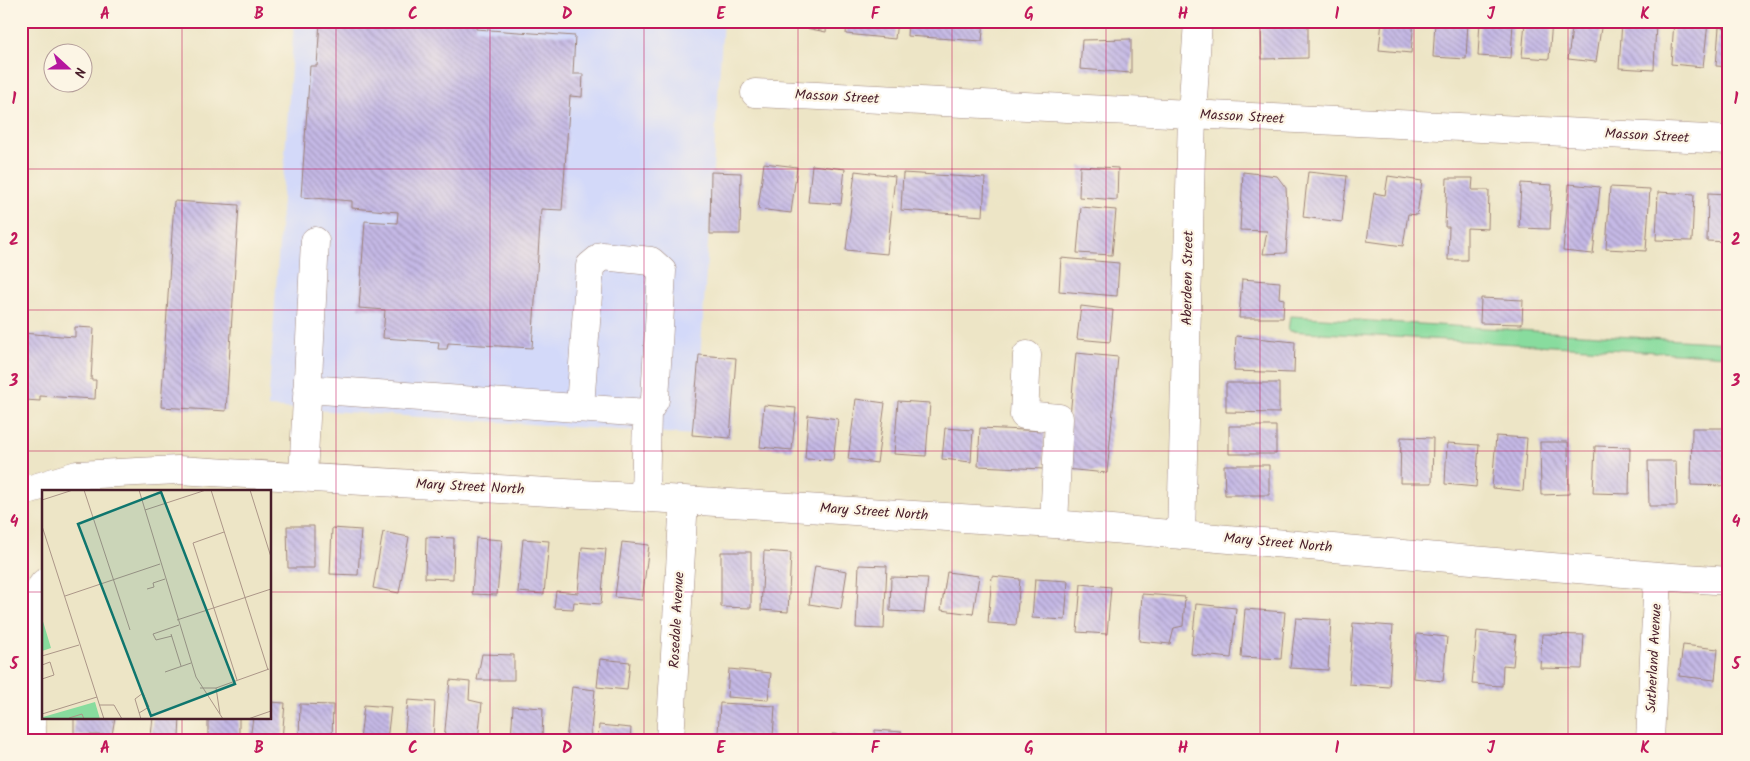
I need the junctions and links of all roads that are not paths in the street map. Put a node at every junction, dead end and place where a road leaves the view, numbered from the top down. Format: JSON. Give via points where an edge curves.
{"nodes":[{"id":1,"x":1198,"y":21,"type":"edge"},
{"id":2,"x":755,"y":93,"type":"dead end"},
{"id":3,"x":1192,"y":115,"type":"junction"},
{"id":4,"x":1729,"y":140,"type":"edge"},
{"id":5,"x":314,"y":241,"type":"dead end"},
{"id":6,"x":1027,"y":355,"type":"dead end"},
{"id":7,"x":308,"y":389,"type":"junction"},
{"id":8,"x":580,"y":407,"type":"junction"},
{"id":9,"x":647,"y":413,"type":"junction"},
{"id":10,"x":303,"y":478,"type":"junction"},
{"id":11,"x":76,"y":483,"type":"edge"},
{"id":12,"x":21,"y":492,"type":"edge"},
{"id":13,"x":645,"y":498,"type":"junction"},
{"id":14,"x":684,"y":500,"type":"junction"},
{"id":15,"x":1054,"y":524,"type":"junction"},
{"id":16,"x":1181,"y":535,"type":"junction"},
{"id":17,"x":1658,"y":576,"type":"junction"},
{"id":18,"x":1729,"y":581,"type":"edge"},
{"id":19,"x":32,"y":595,"type":"edge"},
{"id":20,"x":32,"y":740,"type":"edge"},
{"id":21,"x":670,"y":740,"type":"edge"},
{"id":22,"x":1650,"y":740,"type":"edge"}],
"edges":[{"from":1,"to":3,"type":"street","name":"Aberdeen Street"},
{"from":2,"to":3,"type":"street","name":"Masson Street"},
{"from":3,"to":4,"type":"street","name":"Masson Street"},
{"from":3,"to":16,"type":"street","name":"Aberdeen Street"},
{"from":5,"to":7,"type":"street"},
{"from":6,"to":15,"type":"street","via":[[1024,416],[1059,418]]},
{"from":7,"to":8,"type":"street"},
{"from":7,"to":10,"type":"street"},
{"from":8,"to":9,"type":"street"},
{"from":8,"to":9,"type":"street","via":[[590,266],[602,256],[651,261],[662,271],[655,400]]},
{"from":9,"to":13,"type":"street"},
{"from":10,"to":11,"type":"street","name":"Mary Street North","via":[[178,470]]},
{"from":10,"to":13,"type":"street","name":"Mary Street North"},
{"from":11,"to":12,"type":"street","name":"Mary Street North"},
{"from":13,"to":14,"type":"street","name":"Mary Street North"},
{"from":14,"to":15,"type":"street","name":"Mary Street North"},
{"from":14,"to":21,"type":"street","name":"Rosedale Avenue"},
{"from":15,"to":16,"type":"street","name":"Mary Street North"},
{"from":16,"to":17,"type":"street","name":"Mary Street North"},
{"from":17,"to":18,"type":"street","name":"Mary Street North"},
{"from":17,"to":22,"type":"street","name":"Sutherland Avenue"},
{"from":19,"to":20,"type":"street"}]}
